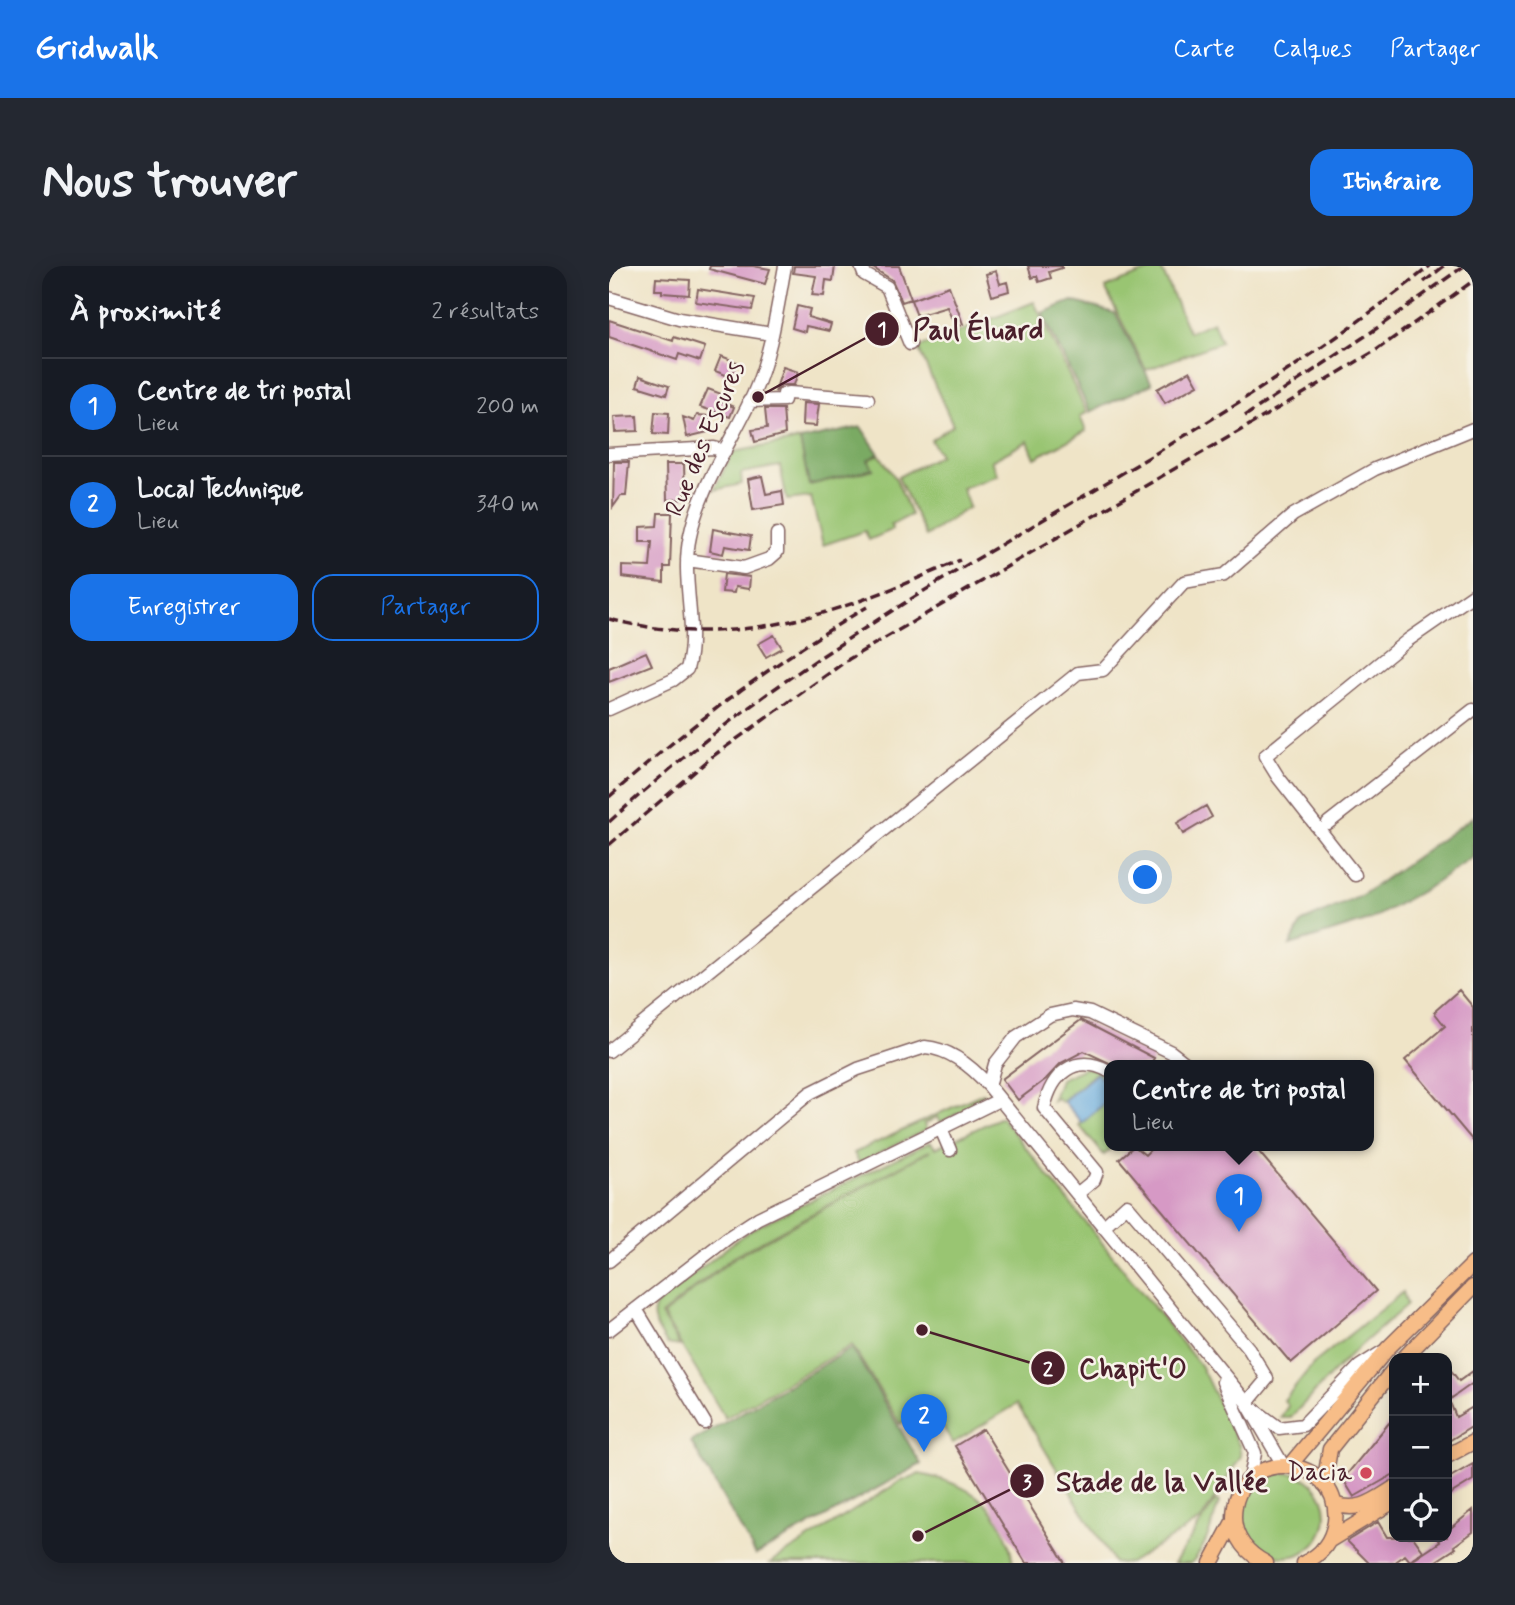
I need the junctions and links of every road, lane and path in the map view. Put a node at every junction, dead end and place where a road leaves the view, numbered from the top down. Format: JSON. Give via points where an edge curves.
{"nodes":[{"id":1,"x":785,"y":266,"type":"edge"},
{"id":2,"x":861,"y":266,"type":"edge"},
{"id":3,"x":609,"y":298,"type":"edge"},
{"id":4,"x":772,"y":334,"type":"junction"},
{"id":5,"x":910,"y":344,"type":"dead end"},
{"id":6,"x":867,"y":399,"type":"dead end"},
{"id":7,"x":750,"y":401,"type":"junction"},
{"id":8,"x":1473,"y":429,"type":"edge"},
{"id":9,"x":725,"y":451,"type":"junction"},
{"id":10,"x":609,"y":454,"type":"edge"},
{"id":11,"x":777,"y":534,"type":"dead end"},
{"id":12,"x":687,"y":561,"type":"junction"},
{"id":13,"x":1473,"y":595,"type":"edge"},
{"id":14,"x":609,"y":709,"type":"edge"},
{"id":15,"x":1473,"y":710,"type":"edge"},
{"id":16,"x":1328,"y":822,"type":"dead end"},
{"id":17,"x":1355,"y":875,"type":"dead end"},
{"id":18,"x":609,"y":1051,"type":"edge"},
{"id":19,"x":1181,"y":1060,"type":"edge"},
{"id":20,"x":1104,"y":1069,"type":"edge"},
{"id":21,"x":989,"y":1086,"type":"junction"},
{"id":22,"x":999,"y":1100,"type":"junction"},
{"id":23,"x":941,"y":1129,"type":"junction"},
{"id":24,"x":950,"y":1150,"type":"dead end"},
{"id":25,"x":1077,"y":1194,"type":"junction"},
{"id":26,"x":1103,"y":1227,"type":"junction"},
{"id":27,"x":609,"y":1261,"type":"edge"},
{"id":28,"x":1473,"y":1264,"type":"edge"},
{"id":29,"x":1473,"y":1287,"type":"edge"},
{"id":30,"x":636,"y":1309,"type":"junction"},
{"id":31,"x":609,"y":1329,"type":"edge"},
{"id":32,"x":1388,"y":1348,"type":"junction"},
{"id":33,"x":1409,"y":1353,"type":"edge"},
{"id":34,"x":1215,"y":1366,"type":"junction"},
{"id":35,"x":1389,"y":1375,"type":"edge"},
{"id":36,"x":1247,"y":1403,"type":"junction"},
{"id":37,"x":705,"y":1423,"type":"dead end"},
{"id":38,"x":1467,"y":1445,"type":"edge"},
{"id":39,"x":1452,"y":1458,"type":"edge"},
{"id":40,"x":1286,"y":1465,"type":"junction"},
{"id":41,"x":1250,"y":1479,"type":"junction"},
{"id":42,"x":1324,"y":1484,"type":"junction"},
{"id":43,"x":1389,"y":1491,"type":"edge"},
{"id":44,"x":1334,"y":1504,"type":"junction"},
{"id":45,"x":1389,"y":1505,"type":"edge"},
{"id":46,"x":1234,"y":1520,"type":"junction"},
{"id":47,"x":1326,"y":1551,"type":"edge"},
{"id":48,"x":1211,"y":1563,"type":"edge"},
{"id":49,"x":1264,"y":1563,"type":"edge"},
{"id":50,"x":1304,"y":1563,"type":"edge"}],
"edges":[{"from":1,"to":4,"type":"street","name":"Rue des Escures"},
{"from":2,"to":5,"type":"street","via":[[864,274],[887,286]]},
{"from":3,"to":4,"type":"street","via":[[679,319]]},
{"from":4,"to":7,"type":"street","name":"Rue des Escures"},
{"from":6,"to":7,"type":"street","via":[[789,393],[784,400]]},
{"from":7,"to":9,"type":"street","name":"Rue des Escures"},
{"from":8,"to":18,"type":"street","via":[[1375,469],[1293,515],[1224,575],[1184,582],[1103,670],[1077,673]]},
{"from":9,"to":10,"type":"street"},
{"from":9,"to":12,"type":"street","name":"Rue des Escures","via":[[694,522]]},
{"from":11,"to":12,"type":"street","via":[[777,552],[751,566]]},
{"from":12,"to":14,"type":"street","name":"Rue des Escures","via":[[687,669]]},
{"from":13,"to":17,"type":"street","via":[[1408,640],[1265,756]]},
{"from":15,"to":16,"type":"street"},
{"from":19,"to":21,"type":"street","via":[[1090,1013],[1073,1010],[1050,1015],[1016,1037],[995,1064]]},
{"from":20,"to":25,"type":"street","via":[[1090,1062],[1070,1068],[1051,1085],[1044,1108],[1097,1172]]},
{"from":21,"to":22,"type":"street"},
{"from":21,"to":27,"type":"street","via":[[973,1068],[935,1048],[925,1047],[858,1069],[790,1107]]},
{"from":22,"to":23,"type":"street"},
{"from":22,"to":25,"type":"street"},
{"from":23,"to":24,"type":"street"},
{"from":23,"to":30,"type":"street","via":[[758,1218]]},
{"from":25,"to":26,"type":"street"},
{"from":26,"to":34,"type":"street"},
{"from":26,"to":36,"type":"street","via":[[1127,1205],[1249,1349],[1267,1379]]},
{"from":28,"to":32,"type":"main road"},
{"from":29,"to":33,"type":"main road"},
{"from":30,"to":31,"type":"street"},
{"from":30,"to":37,"type":"street"},
{"from":32,"to":36,"type":"street","via":[[1360,1366],[1307,1422],[1294,1429],[1271,1425]]},
{"from":32,"to":40,"type":"main road"},
{"from":34,"to":36,"type":"street"},
{"from":34,"to":41,"type":"street","via":[[1255,1452]]},
{"from":35,"to":42,"type":"main road","via":[[1331,1449]]},
{"from":36,"to":40,"type":"street"},
{"from":38,"to":39,"type":"main road"},
{"from":40,"to":41,"type":"main road","via":[[1265,1469]]},
{"from":40,"to":42,"type":"main road","via":[[1309,1471]]},
{"from":41,"to":46,"type":"main road","via":[[1235,1505]]},
{"from":42,"to":44,"type":"main road"},
{"from":43,"to":44,"type":"main road","via":[[1361,1507]]},
{"from":44,"to":47,"type":"main road","via":[[1334,1529]]},
{"from":45,"to":47,"type":"main road"},
{"from":46,"to":48,"type":"main road"},
{"from":46,"to":49,"type":"main road","via":[[1240,1541]]},
{"from":47,"to":50,"type":"main road"}]}
